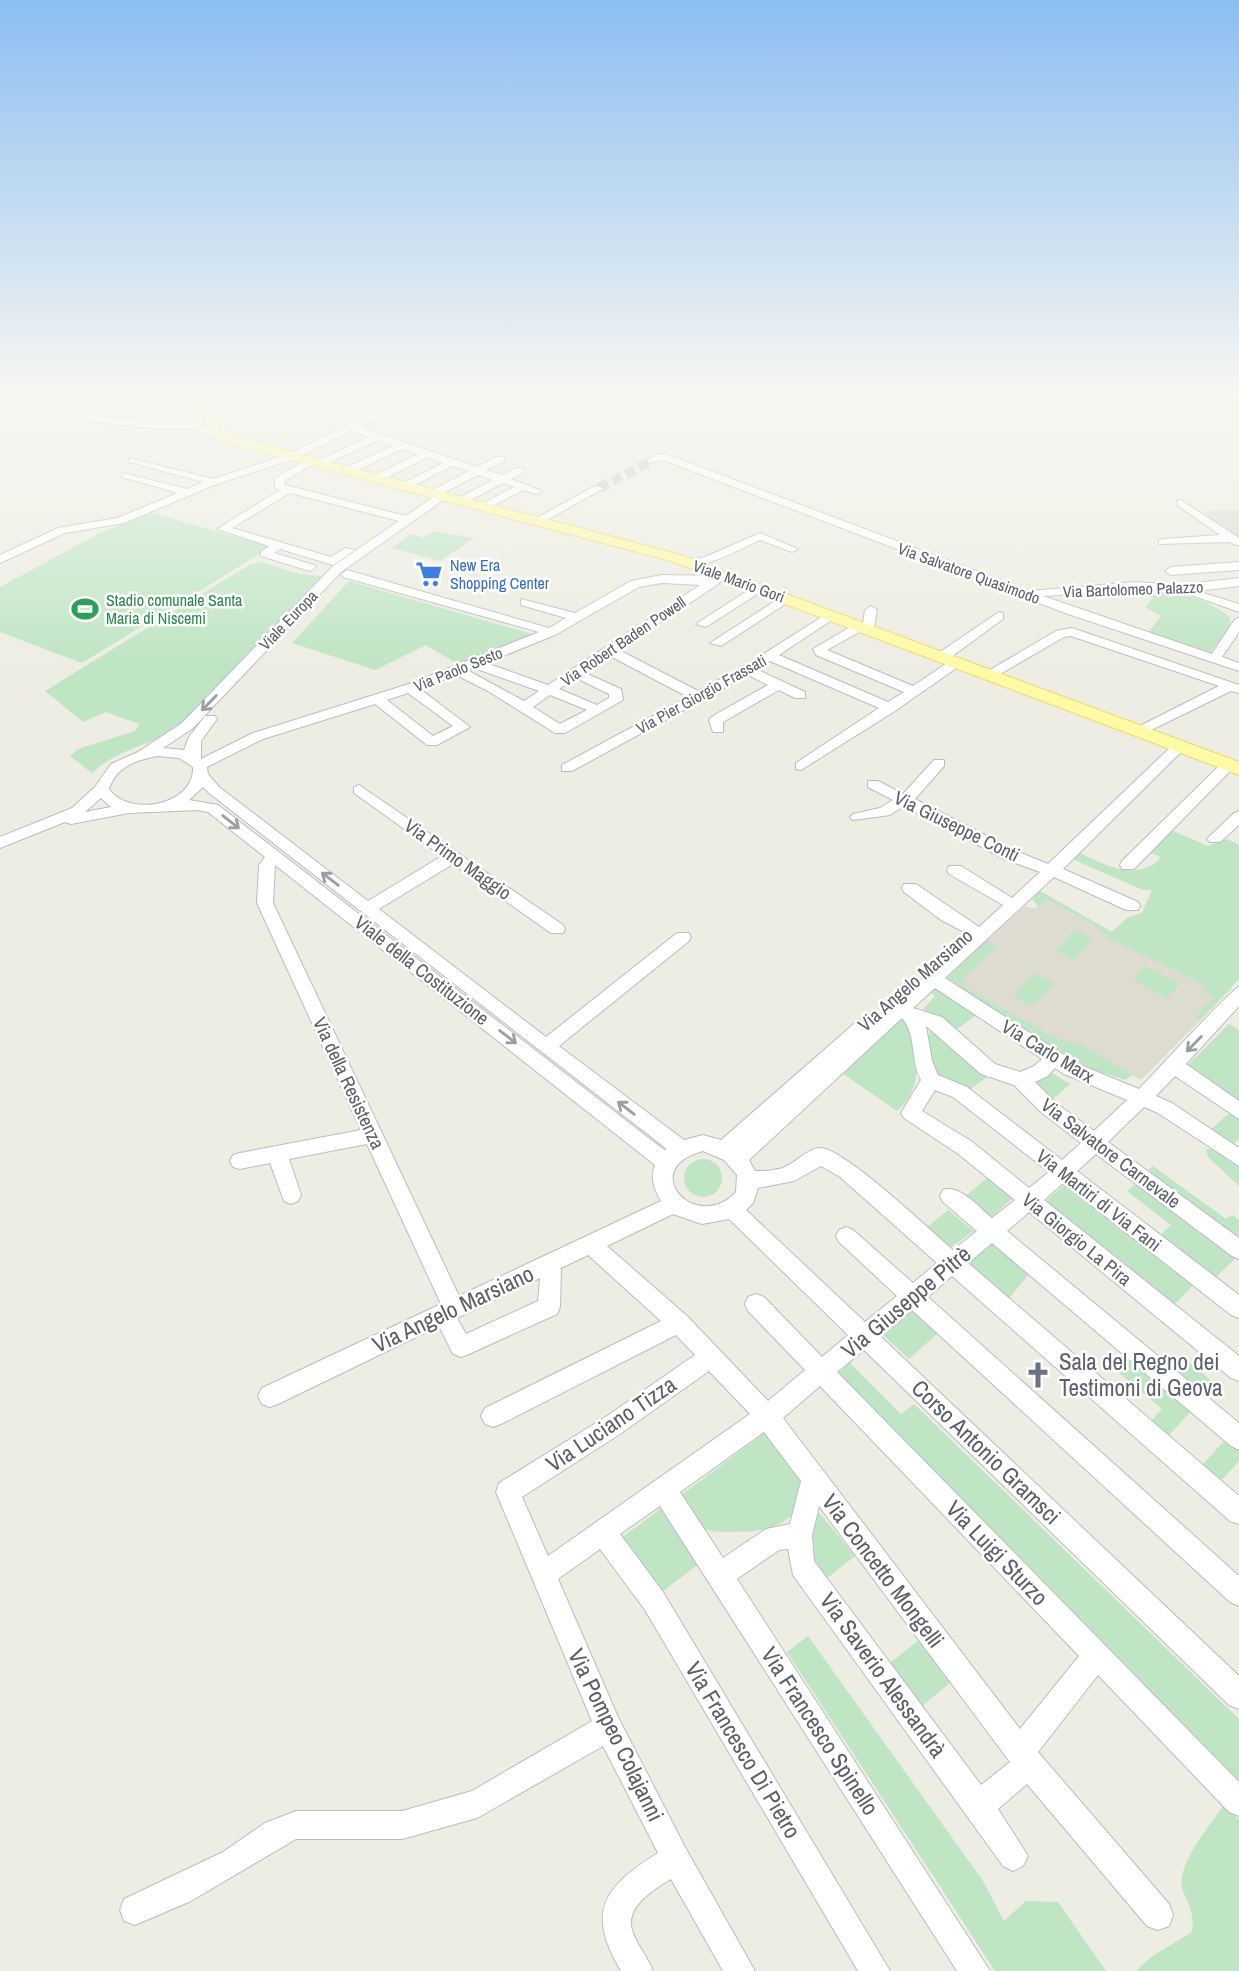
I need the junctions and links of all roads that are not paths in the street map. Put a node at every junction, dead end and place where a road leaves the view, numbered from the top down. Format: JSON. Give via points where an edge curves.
{"nodes":[{"id":1,"x":151,"y":482,"type":"edge"},
{"id":2,"x":211,"y":482,"type":"edge"},
{"id":3,"x":279,"y":482,"type":"edge"},
{"id":4,"x":388,"y":482,"type":"edge"},
{"id":5,"x":413,"y":482,"type":"edge"},
{"id":6,"x":466,"y":482,"type":"edge"},
{"id":7,"x":494,"y":482,"type":"edge"},
{"id":8,"x":512,"y":482,"type":"edge"},
{"id":9,"x":720,"y":482,"type":"edge"},
{"id":10,"x":405,"y":486,"type":"junction"},
{"id":11,"x":524,"y":486,"type":"junction"},
{"id":12,"x":599,"y":488,"type":"tunnel mouth"},
{"id":13,"x":289,"y":489,"type":"junction"},
{"id":14,"x":537,"y":491,"type":"dead end"},
{"id":15,"x":188,"y":492,"type":"junction"},
{"id":16,"x":448,"y":498,"type":"junction"},
{"id":17,"x":1181,"y":503,"type":"dead end"},
{"id":18,"x":484,"y":507,"type":"junction"},
{"id":19,"x":403,"y":518,"type":"junction"},
{"id":20,"x":537,"y":521,"type":"junction"},
{"id":21,"x":1236,"y":541,"type":"edge"},
{"id":22,"x":1163,"y":542,"type":"dead end"},
{"id":23,"x":279,"y":545,"type":"junction"},
{"id":24,"x":792,"y":549,"type":"dead end"},
{"id":25,"x":709,"y":552,"type":"junction"},
{"id":26,"x":727,"y":552,"type":"junction"},
{"id":27,"x":0,"y":559,"type":"edge"},
{"id":28,"x":689,"y":562,"type":"junction"},
{"id":29,"x":1239,"y":566,"type":"edge"},
{"id":30,"x":1171,"y":570,"type":"dead end"},
{"id":31,"x":340,"y":574,"type":"junction"},
{"id":32,"x":716,"y":576,"type":"junction"},
{"id":33,"x":1235,"y":585,"type":"edge"},
{"id":34,"x":758,"y":588,"type":"junction"},
{"id":35,"x":1179,"y":589,"type":"junction"},
{"id":36,"x":1026,"y":594,"type":"junction"},
{"id":37,"x":786,"y":598,"type":"junction"},
{"id":38,"x":525,"y":602,"type":"dead end"},
{"id":39,"x":1239,"y":608,"type":"edge"},
{"id":40,"x":871,"y":610,"type":"dead end"},
{"id":41,"x":831,"y":615,"type":"junction"},
{"id":42,"x":999,"y":616,"type":"dead end"},
{"id":43,"x":579,"y":618,"type":"junction"},
{"id":44,"x":1239,"y":622,"type":"edge"},
{"id":45,"x":702,"y":624,"type":"dead end"},
{"id":46,"x":865,"y":627,"type":"junction"},
{"id":47,"x":551,"y":632,"type":"junction"},
{"id":48,"x":716,"y":643,"type":"dead end"},
{"id":49,"x":609,"y":650,"type":"junction"},
{"id":50,"x":770,"y":656,"type":"junction"},
{"id":51,"x":950,"y":659,"type":"junction"},
{"id":52,"x":1214,"y":660,"type":"junction"},
{"id":53,"x":473,"y":663,"type":"junction"},
{"id":54,"x":1239,"y":667,"type":"edge"},
{"id":55,"x":456,"y":670,"type":"junction"},
{"id":56,"x":748,"y":670,"type":"junction"},
{"id":57,"x":575,"y":673,"type":"junction"},
{"id":58,"x":989,"y":674,"type":"junction"},
{"id":59,"x":778,"y":685,"type":"junction"},
{"id":60,"x":409,"y":688,"type":"junction"},
{"id":61,"x":1234,"y":688,"type":"edge"},
{"id":62,"x":550,"y":690,"type":"junction"},
{"id":63,"x":914,"y":691,"type":"junction"},
{"id":64,"x":800,"y":695,"type":"dead end"},
{"id":65,"x":699,"y":698,"type":"junction"},
{"id":66,"x":378,"y":699,"type":"junction"},
{"id":67,"x":524,"y":707,"type":"junction"},
{"id":68,"x":598,"y":709,"type":"junction"},
{"id":69,"x":890,"y":709,"type":"junction"},
{"id":70,"x":718,"y":729,"type":"dead end"},
{"id":71,"x":1141,"y":731,"type":"junction"},
{"id":72,"x":1180,"y":746,"type":"junction"},
{"id":73,"x":144,"y":754,"type":"junction"},
{"id":74,"x":939,"y":763,"type":"dead end"},
{"id":75,"x":198,"y":766,"type":"junction"},
{"id":76,"x":801,"y":766,"type":"dead end"},
{"id":77,"x":1233,"y":767,"type":"edge"},
{"id":78,"x":567,"y":768,"type":"dead end"},
{"id":79,"x":873,"y":784,"type":"dead end"},
{"id":80,"x":102,"y":789,"type":"junction"},
{"id":81,"x":359,"y":790,"type":"dead end"},
{"id":82,"x":904,"y":801,"type":"junction"},
{"id":83,"x":169,"y":805,"type":"junction"},
{"id":84,"x":127,"y":809,"type":"junction"},
{"id":85,"x":1239,"y":816,"type":"edge"},
{"id":86,"x":858,"y":817,"type":"dead end"},
{"id":87,"x":54,"y":822,"type":"junction"},
{"id":88,"x":1215,"y":839,"type":"dead end"},
{"id":89,"x":0,"y":843,"type":"edge"},
{"id":90,"x":274,"y":856,"type":"junction"},
{"id":91,"x":454,"y":856,"type":"junction"},
{"id":92,"x":1128,"y":865,"type":"dead end"},
{"id":93,"x":1047,"y":868,"type":"junction"},
{"id":94,"x":955,"y":870,"type":"dead end"},
{"id":95,"x":910,"y":888,"type":"dead end"},
{"id":96,"x":1005,"y":900,"type":"junction"},
{"id":97,"x":1132,"y":906,"type":"dead end"},
{"id":98,"x":368,"y":908,"type":"junction"},
{"id":99,"x":557,"y":929,"type":"dead end"},
{"id":100,"x":972,"y":930,"type":"junction"},
{"id":101,"x":683,"y":937,"type":"dead end"},
{"id":102,"x":933,"y":978,"type":"junction"},
{"id":103,"x":1239,"y":993,"type":"edge"},
{"id":104,"x":907,"y":1011,"type":"junction"},
{"id":105,"x":1231,"y":1019,"type":"edge"},
{"id":106,"x":548,"y":1045,"type":"junction"},
{"id":107,"x":1054,"y":1058,"type":"junction"},
{"id":108,"x":1174,"y":1065,"type":"junction"},
{"id":109,"x":931,"y":1080,"type":"junction"},
{"id":110,"x":1021,"y":1080,"type":"junction"},
{"id":111,"x":1142,"y":1098,"type":"junction"},
{"id":112,"x":1239,"y":1111,"type":"edge"},
{"id":113,"x":373,"y":1135,"type":"junction"},
{"id":114,"x":1094,"y":1142,"type":"junction"},
{"id":115,"x":682,"y":1147,"type":"junction"},
{"id":116,"x":731,"y":1153,"type":"junction"},
{"id":117,"x":277,"y":1154,"type":"junction"},
{"id":118,"x":1239,"y":1158,"type":"edge"},
{"id":119,"x":240,"y":1161,"type":"dead end"},
{"id":120,"x":665,"y":1162,"type":"junction"},
{"id":121,"x":1063,"y":1172,"type":"junction"},
{"id":122,"x":748,"y":1179,"type":"junction"},
{"id":123,"x":291,"y":1195,"type":"dead end"},
{"id":124,"x":950,"y":1196,"type":"dead end"},
{"id":125,"x":1027,"y":1200,"type":"junction"},
{"id":126,"x":674,"y":1204,"type":"junction"},
{"id":127,"x":732,"y":1209,"type":"junction"},
{"id":128,"x":990,"y":1230,"type":"junction"},
{"id":129,"x":846,"y":1236,"type":"dead end"},
{"id":130,"x":590,"y":1244,"type":"junction"},
{"id":131,"x":1239,"y":1250,"type":"edge"},
{"id":132,"x":551,"y":1263,"type":"junction"},
{"id":133,"x":953,"y":1263,"type":"junction"},
{"id":134,"x":911,"y":1296,"type":"junction"},
{"id":135,"x":756,"y":1304,"type":"dead end"},
{"id":136,"x":1239,"y":1308,"type":"edge"},
{"id":137,"x":449,"y":1311,"type":"junction"},
{"id":138,"x":679,"y":1324,"type":"junction"},
{"id":139,"x":864,"y":1335,"type":"junction"},
{"id":140,"x":712,"y":1356,"type":"junction"},
{"id":141,"x":1239,"y":1370,"type":"edge"},
{"id":142,"x":824,"y":1371,"type":"junction"},
{"id":143,"x":270,"y":1396,"type":"dead end"},
{"id":144,"x":493,"y":1416,"type":"dead end"},
{"id":145,"x":766,"y":1416,"type":"junction"},
{"id":146,"x":1239,"y":1438,"type":"edge"},
{"id":147,"x":814,"y":1480,"type":"junction"},
{"id":148,"x":665,"y":1491,"type":"junction"},
{"id":149,"x":508,"y":1492,"type":"joint"},
{"id":150,"x":1239,"y":1512,"type":"edge"},
{"id":151,"x":604,"y":1533,"type":"junction"},
{"id":152,"x":799,"y":1536,"type":"junction"},
{"id":153,"x":542,"y":1575,"type":"junction"},
{"id":154,"x":720,"y":1575,"type":"junction"},
{"id":155,"x":1239,"y":1593,"type":"edge"},
{"id":156,"x":1096,"y":1656,"type":"junction"},
{"id":157,"x":1239,"y":1695,"type":"edge"},
{"id":158,"x":608,"y":1727,"type":"junction"},
{"id":159,"x":1025,"y":1758,"type":"junction"},
{"id":160,"x":1239,"y":1802,"type":"edge"},
{"id":161,"x":979,"y":1806,"type":"junction"},
{"id":162,"x":1013,"y":1856,"type":"dead end"},
{"id":163,"x":676,"y":1859,"type":"junction"},
{"id":164,"x":135,"y":1910,"type":"dead end"},
{"id":165,"x":1158,"y":1915,"type":"dead end"},
{"id":166,"x":638,"y":1971,"type":"edge"},
{"id":167,"x":740,"y":1971,"type":"edge"},
{"id":168,"x":875,"y":1971,"type":"edge"},
{"id":169,"x":975,"y":1971,"type":"edge"}],
"edges":[{"from":1,"to":15,"type":"street"},
{"from":2,"to":15,"type":"street"},
{"from":3,"to":13,"type":"street"},
{"from":4,"to":10,"type":"main road","name":"Viale Mario Gori"},
{"from":5,"to":10,"type":"street"},
{"from":6,"to":16,"type":"street"},
{"from":7,"to":16,"type":"street"},
{"from":8,"to":11,"type":"street"},
{"from":9,"to":36,"type":"street","name":"Via Salvatore Quasimodo"},
{"from":10,"to":16,"type":"main road","name":"Viale Mario Gori"},
{"from":11,"to":14,"type":"street"},
{"from":11,"to":18,"type":"street"},
{"from":12,"to":20,"type":"street"},
{"from":13,"to":19,"type":"street"},
{"from":13,"to":23,"type":"street","via":[[223,529]]},
{"from":15,"to":27,"type":"street","via":[[120,521],[62,530]]},
{"from":16,"to":18,"type":"main road","name":"Viale Mario Gori"},
{"from":16,"to":19,"type":"street","name":"Viale Europa"},
{"from":16,"to":31,"type":"street","name":"Viale Europa"},
{"from":17,"to":21,"type":"street"},
{"from":18,"to":20,"type":"main road","name":"Viale Mario Gori"},
{"from":19,"to":23,"type":"street","via":[[333,561]]},
{"from":19,"to":31,"type":"street","name":"Viale Europa"},
{"from":20,"to":28,"type":"main road","name":"Viale Mario Gori"},
{"from":21,"to":22,"type":"street"},
{"from":23,"to":31,"type":"street","via":[[265,554]]},
{"from":24,"to":26,"type":"street","via":[[760,536]]},
{"from":25,"to":26,"type":"street"},
{"from":25,"to":28,"type":"street"},
{"from":25,"to":28,"type":"street"},
{"from":26,"to":28,"type":"street"},
{"from":26,"to":32,"type":"street","via":[[714,562]]},
{"from":28,"to":32,"type":"main road","name":"Viale Mario Gori"},
{"from":29,"to":30,"type":"street"},
{"from":31,"to":47,"type":"street"},
{"from":31,"to":73,"type":"street","name":"Viale Europa","one_way":true,"via":[[187,726]]},
{"from":31,"to":75,"type":"street","name":"Viale Europa","via":[[197,733],[190,746]]},
{"from":32,"to":34,"type":"main road","name":"Viale Mario Gori"},
{"from":32,"to":43,"type":"street","name":"Via Paolo Sesto","via":[[647,580]]},
{"from":32,"to":49,"type":"street","name":"Via Robert Baden Powell"},
{"from":33,"to":35,"type":"street","name":"Via Bartolomeo Palazzo"},
{"from":34,"to":37,"type":"main road","name":"Viale Mario Gori"},
{"from":34,"to":45,"type":"street"},
{"from":35,"to":36,"type":"street","name":"Via Bartolomeo Palazzo","via":[[1136,586]]},
{"from":35,"to":39,"type":"street"},
{"from":36,"to":52,"type":"street","name":"Via Salvatore Quasimodo"},
{"from":37,"to":41,"type":"main road","name":"Viale Mario Gori"},
{"from":37,"to":48,"type":"street"},
{"from":38,"to":43,"type":"street"},
{"from":40,"to":46,"type":"street"},
{"from":41,"to":46,"type":"main road","name":"Viale Mario Gori"},
{"from":41,"to":50,"type":"street","name":"Via Pier Giorgio Frassati"},
{"from":42,"to":51,"type":"street"},
{"from":43,"to":47,"type":"street","name":"Via Paolo Sesto"},
{"from":44,"to":52,"type":"street"},
{"from":46,"to":51,"type":"main road","name":"Viale Mario Gori"},
{"from":46,"to":63,"type":"street","via":[[819,649]]},
{"from":47,"to":53,"type":"street","name":"Via Paolo Sesto"},
{"from":49,"to":57,"type":"street","name":"Via Robert Baden Powell"},
{"from":49,"to":65,"type":"street"},
{"from":50,"to":56,"type":"street","name":"Via Pier Giorgio Frassati"},
{"from":50,"to":69,"type":"street"},
{"from":51,"to":58,"type":"main road","name":"Viale Mario Gori"},
{"from":51,"to":63,"type":"street"},
{"from":52,"to":54,"type":"street","name":"Via Salvatore Quasimodo"},
{"from":53,"to":55,"type":"street","name":"Via Paolo Sesto"},
{"from":53,"to":62,"type":"street"},
{"from":55,"to":60,"type":"street","name":"Via Paolo Sesto"},
{"from":55,"to":67,"type":"street"},
{"from":56,"to":59,"type":"street"},
{"from":56,"to":65,"type":"street","name":"Via Pier Giorgio Frassati"},
{"from":57,"to":62,"type":"street","name":"Via Robert Baden Powell"},
{"from":57,"to":68,"type":"street","via":[[616,692],[616,700]]},
{"from":58,"to":61,"type":"street","via":[[1060,634],[1072,632]]},
{"from":58,"to":71,"type":"main road","name":"Viale Mario Gori"},
{"from":59,"to":64,"type":"street"},
{"from":59,"to":70,"type":"street","via":[[716,720]]},
{"from":60,"to":66,"type":"street","name":"Via Paolo Sesto"},
{"from":60,"to":66,"type":"street","via":[[463,727],[432,742]]},
{"from":61,"to":71,"type":"street"},
{"from":62,"to":67,"type":"street","name":"Via Robert Baden Powell"},
{"from":62,"to":68,"type":"street"},
{"from":63,"to":69,"type":"street"},
{"from":65,"to":78,"type":"street","name":"Via Pier Giorgio Frassati"},
{"from":66,"to":75,"type":"street","name":"Via Paolo Sesto","via":[[258,736]]},
{"from":67,"to":68,"type":"street","via":[[560,730]]},
{"from":69,"to":76,"type":"street"},
{"from":71,"to":72,"type":"main road","name":"Viale Mario Gori"},
{"from":72,"to":77,"type":"main road","name":"Viale Mario Gori"},
{"from":72,"to":93,"type":"street","name":"Via Angelo Marsiano","via":[[1092,833]]},
{"from":73,"to":75,"type":"street","via":[[170,752]]},
{"from":73,"to":80,"type":"street","name":"Viale Europa","via":[[109,772]]},
{"from":74,"to":82,"type":"street"},
{"from":75,"to":83,"type":"street","via":[[188,795]]},
{"from":98,"to":75,"type":"street","name":"Viale della Costituzione","one_way":true,"via":[[214,790]]},
{"from":77,"to":92,"type":"street"},
{"from":79,"to":82,"type":"street","name":"Via Giuseppe Conti"},
{"from":80,"to":84,"type":"street","via":[[112,803]]},
{"from":80,"to":87,"type":"street","via":[[89,803]]},
{"from":81,"to":91,"type":"street","name":"Via Primo Maggio"},
{"from":82,"to":86,"type":"street","via":[[885,812]]},
{"from":82,"to":93,"type":"street","name":"Via Giuseppe Conti","via":[[1010,855]]},
{"from":83,"to":84,"type":"street","name":"Viale della Costituzione"},
{"from":83,"to":90,"type":"street","name":"Viale della Costituzione","one_way":true,"via":[[213,808]]},
{"from":84,"to":87,"type":"street"},
{"from":85,"to":88,"type":"street"},
{"from":87,"to":89,"type":"street"},
{"from":90,"to":113,"type":"street","name":"Via della Resistenza","via":[[267,865],[265,903]]},
{"from":90,"to":120,"type":"street","name":"Viale della Costituzione","one_way":true},
{"from":91,"to":98,"type":"street"},
{"from":91,"to":99,"type":"street","name":"Via Primo Maggio"},
{"from":93,"to":96,"type":"street","name":"Via Angelo Marsiano"},
{"from":93,"to":97,"type":"street","name":"Via Giuseppe Conti"},
{"from":93,"to":102,"type":"street","name":"Via Angelo Marsiano"},
{"from":94,"to":96,"type":"street"},
{"from":95,"to":100,"type":"street"},
{"from":96,"to":100,"type":"street","name":"Via Angelo Marsiano"},
{"from":98,"to":106,"type":"street","name":"Viale della Costituzione"},
{"from":100,"to":116,"type":"street","name":"Via Angelo Marsiano"},
{"from":101,"to":106,"type":"street"},
{"from":102,"to":104,"type":"street","name":"Via Angelo Marsiano"},
{"from":102,"to":107,"type":"street","name":"Via Carlo Marx"},
{"from":103,"to":105,"type":"street","name":"Via Giuseppe Pitrè"},
{"from":104,"to":109,"type":"street","via":[[918,1023]]},
{"from":104,"to":110,"type":"street","name":"Via Salvatore Carnevale","via":[[936,1022],[988,1069]]},
{"from":104,"to":116,"type":"street","name":"Via Angelo Marsiano"},
{"from":105,"to":108,"type":"street","name":"Via Giuseppe Pitrè","one_way":true},
{"from":115,"to":106,"type":"street","name":"Viale della Costituzione","one_way":true,"via":[[663,1137]]},
{"from":107,"to":110,"type":"street","via":[[1041,1071]]},
{"from":107,"to":111,"type":"street","name":"Via Carlo Marx","via":[[1089,1079]]},
{"from":108,"to":111,"type":"street","name":"Via Giuseppe Pitrè"},
{"from":108,"to":112,"type":"street"},
{"from":109,"to":121,"type":"street","name":"Via Martiri di Via Fani","via":[[960,1092]]},
{"from":109,"to":125,"type":"street","name":"Via Giorgio La Pira","via":[[911,1113],[964,1147]]},
{"from":110,"to":114,"type":"street","name":"Via Salvatore Carnevale"},
{"from":111,"to":114,"type":"street","name":"Via Giuseppe Pitrè"},
{"from":111,"to":118,"type":"street","name":"Via Carlo Marx","via":[[1165,1108]]},
{"from":113,"to":117,"type":"street"},
{"from":113,"to":137,"type":"street","name":"Via della Resistenza"},
{"from":114,"to":121,"type":"street","name":"Via Giuseppe Pitrè"},
{"from":114,"to":131,"type":"street","name":"Via Salvatore Carnevale"},
{"from":115,"to":116,"type":"street","via":[[703,1143]]},
{"from":115,"to":120,"type":"street"},
{"from":116,"to":122,"type":"street"},
{"from":117,"to":119,"type":"street"},
{"from":117,"to":123,"type":"street"},
{"from":120,"to":126,"type":"street","via":[[661,1184]]},
{"from":121,"to":125,"type":"street","name":"Via Giuseppe Pitrè"},
{"from":121,"to":136,"type":"street","name":"Via Martiri di Via Fani"},
{"from":122,"to":127,"type":"street","via":[[747,1190]]},
{"from":122,"to":133,"type":"street","via":[[791,1176],[820,1156],[847,1171]]},
{"from":124,"to":128,"type":"street"},
{"from":125,"to":128,"type":"street","name":"Via Giuseppe Pitrè"},
{"from":125,"to":141,"type":"street","name":"Via Giorgio La Pira"},
{"from":126,"to":127,"type":"street","via":[[696,1215]]},
{"from":126,"to":130,"type":"street","name":"Via Angelo Marsiano"},
{"from":127,"to":139,"type":"street","name":"Corso Antonio Gramsci"},
{"from":128,"to":133,"type":"street","name":"Via Giuseppe Pitrè"},
{"from":128,"to":146,"type":"street"},
{"from":129,"to":134,"type":"street"},
{"from":130,"to":132,"type":"street","name":"Via Angelo Marsiano"},
{"from":130,"to":138,"type":"street","name":"Via Concetto Mongelli"},
{"from":132,"to":137,"type":"street","name":"Via Angelo Marsiano"},
{"from":132,"to":137,"type":"street","name":"Via della Resistenza","via":[[549,1307],[461,1347]]},
{"from":133,"to":134,"type":"street","name":"Via Giuseppe Pitrè"},
{"from":133,"to":150,"type":"street"},
{"from":134,"to":139,"type":"street","name":"Via Giuseppe Pitrè"},
{"from":134,"to":155,"type":"street"},
{"from":135,"to":142,"type":"street","name":"Via Luigi Sturzo"},
{"from":137,"to":143,"type":"street","name":"Via Angelo Marsiano"},
{"from":138,"to":140,"type":"street","name":"Via Concetto Mongelli"},
{"from":138,"to":144,"type":"street"},
{"from":139,"to":142,"type":"street","name":"Via Giuseppe Pitrè"},
{"from":139,"to":157,"type":"street","name":"Corso Antonio Gramsci"},
{"from":140,"to":145,"type":"street","name":"Via Concetto Mongelli"},
{"from":140,"to":149,"type":"street","name":"Via Luciano Tizza"},
{"from":142,"to":145,"type":"street","name":"Via Giuseppe Pitrè"},
{"from":142,"to":156,"type":"street","name":"Via Luigi Sturzo"},
{"from":145,"to":147,"type":"street","name":"Via Concetto Mongelli"},
{"from":145,"to":148,"type":"street","name":"Via Giuseppe Pitrè"},
{"from":147,"to":152,"type":"street","name":"Via Saverio Alessandrà"},
{"from":147,"to":159,"type":"street","name":"Via Concetto Mongelli"},
{"from":148,"to":151,"type":"street","name":"Via Giuseppe Pitrè"},
{"from":148,"to":154,"type":"street","name":"Via Francesco Spinello"},
{"from":149,"to":153,"type":"street","name":"Via Pompeo Colajanni"},
{"from":151,"to":153,"type":"street","name":"Via Giuseppe Pitrè"},
{"from":151,"to":168,"type":"street","name":"Via Francesco Di Pietro","via":[[654,1601]]},
{"from":152,"to":154,"type":"street","via":[[775,1538]]},
{"from":152,"to":161,"type":"street","name":"Via Saverio Alessandrà","via":[[803,1566]]},
{"from":153,"to":158,"type":"street","name":"Via Pompeo Colajanni"},
{"from":154,"to":169,"type":"street","name":"Via Francesco Spinello"},
{"from":156,"to":159,"type":"street"},
{"from":156,"to":160,"type":"street","name":"Via Luigi Sturzo"},
{"from":158,"to":163,"type":"street","name":"Via Pompeo Colajanni"},
{"from":158,"to":164,"type":"street","via":[[477,1804],[402,1825],[296,1825],[190,1885]]},
{"from":159,"to":161,"type":"street"},
{"from":159,"to":165,"type":"street","name":"Via Concetto Mongelli"},
{"from":161,"to":162,"type":"street","name":"Via Saverio Alessandrà"},
{"from":163,"to":166,"type":"street","via":[[621,1901],[616,1927]]},
{"from":163,"to":167,"type":"street","name":"Via Pompeo Colajanni"}]}
